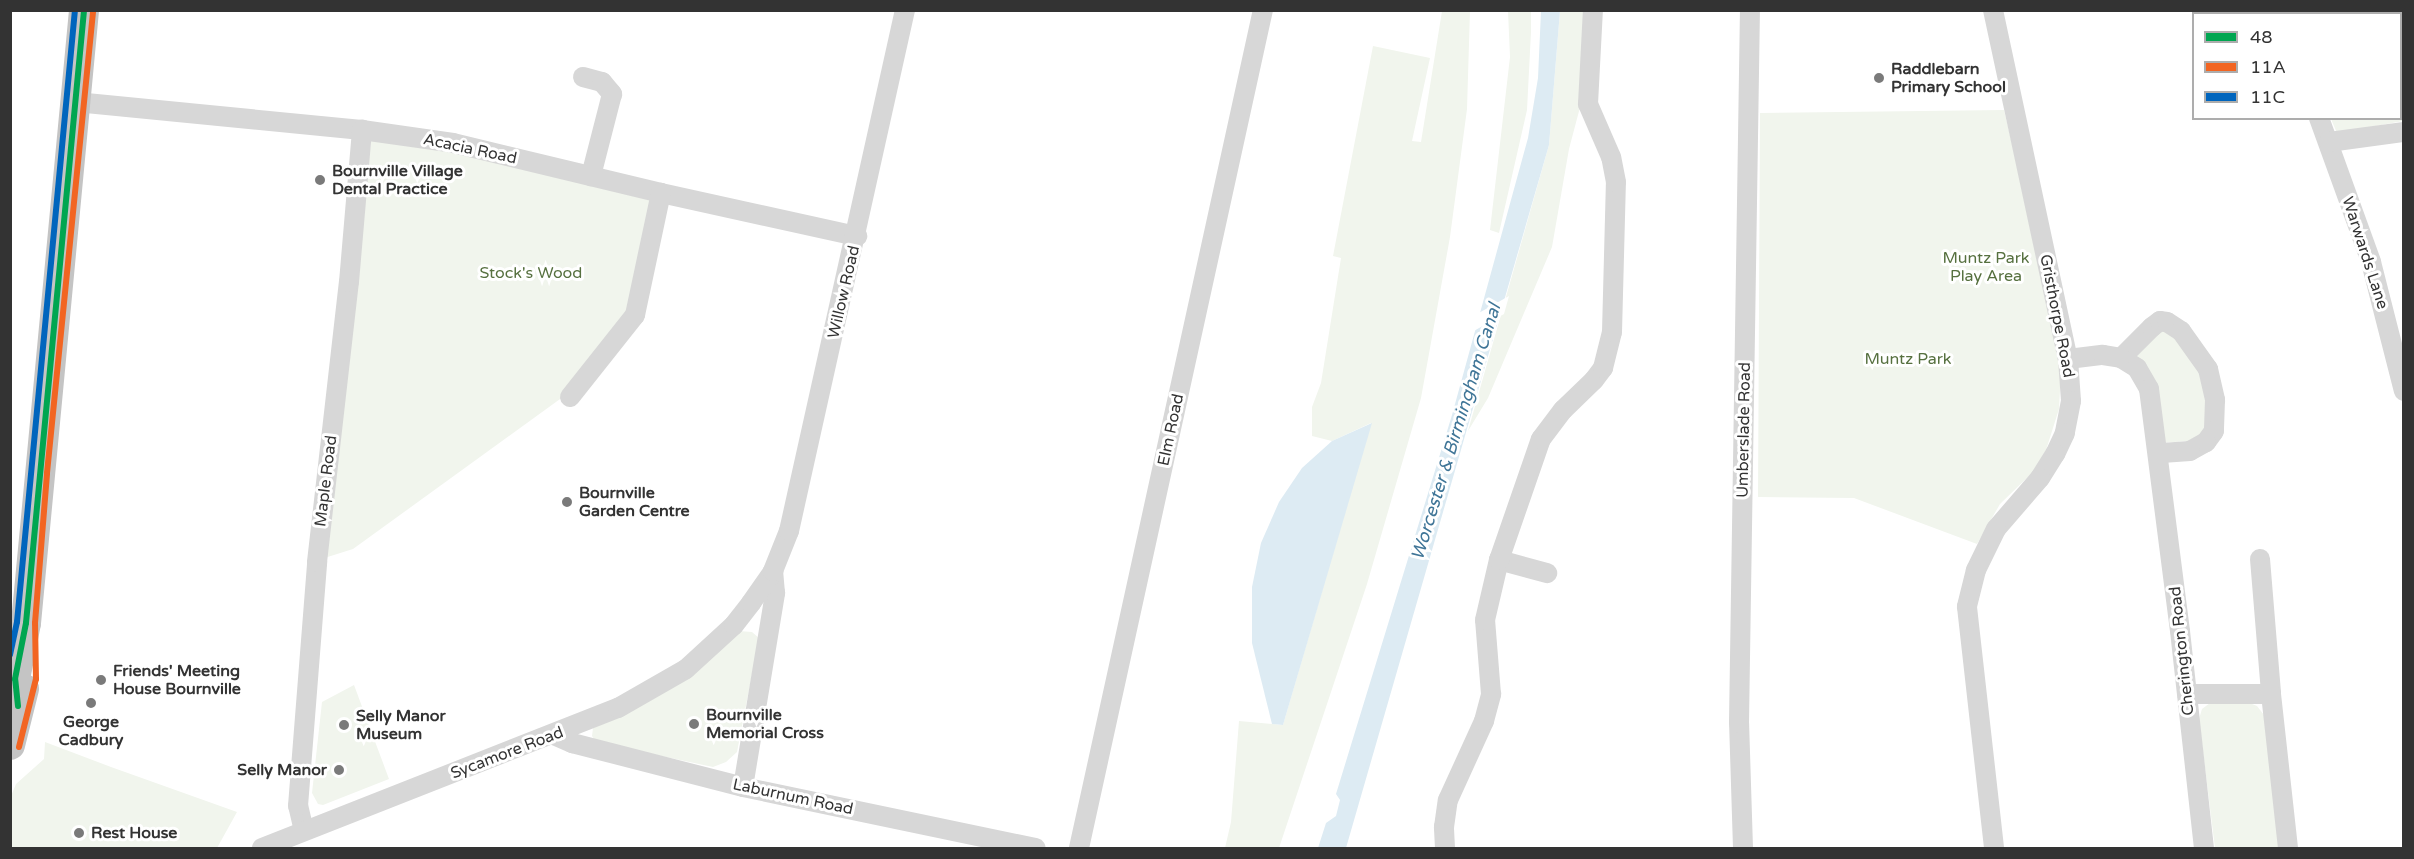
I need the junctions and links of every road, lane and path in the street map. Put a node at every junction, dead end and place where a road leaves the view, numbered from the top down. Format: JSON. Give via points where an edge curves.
{"nodes":[{"id":1,"x":84,"y":10,"type":"edge"},
{"id":2,"x":905,"y":10,"type":"edge"},
{"id":3,"x":1263,"y":10,"type":"edge"},
{"id":4,"x":1593,"y":10,"type":"edge"},
{"id":5,"x":1750,"y":10,"type":"edge"},
{"id":6,"x":1993,"y":10,"type":"edge"},
{"id":7,"x":582,"y":77,"type":"dead end"},
{"id":8,"x":76,"y":102,"type":"junction"},
{"id":9,"x":2320,"y":120,"type":"edge"},
{"id":10,"x":362,"y":130,"type":"junction"},
{"id":11,"x":2403,"y":132,"type":"edge"},
{"id":12,"x":2329,"y":142,"type":"junction"},
{"id":13,"x":591,"y":176,"type":"junction"},
{"id":14,"x":661,"y":194,"type":"junction"},
{"id":15,"x":857,"y":236,"type":"junction"},
{"id":16,"x":2121,"y":358,"type":"junction"},
{"id":17,"x":2068,"y":360,"type":"junction"},
{"id":18,"x":2403,"y":391,"type":"edge"},
{"id":19,"x":570,"y":397,"type":"dead end"},
{"id":20,"x":2158,"y":453,"type":"junction"},
{"id":21,"x":2260,"y":559,"type":"dead end"},
{"id":22,"x":1499,"y":560,"type":"junction"},
{"id":23,"x":772,"y":571,"type":"junction"},
{"id":24,"x":1552,"y":572,"type":"dead end"},
{"id":25,"x":734,"y":625,"type":"joint"},
{"id":26,"x":2271,"y":693,"type":"junction"},
{"id":27,"x":2187,"y":694,"type":"junction"},
{"id":28,"x":554,"y":735,"type":"junction"},
{"id":29,"x":11,"y":742,"type":"edge"},
{"id":30,"x":743,"y":787,"type":"junction"},
{"id":31,"x":304,"y":831,"type":"junction"},
{"id":32,"x":262,"y":849,"type":"edge"},
{"id":33,"x":1036,"y":849,"type":"edge"},
{"id":34,"x":1079,"y":849,"type":"edge"},
{"id":35,"x":1445,"y":849,"type":"edge"},
{"id":36,"x":1743,"y":849,"type":"edge"},
{"id":37,"x":1994,"y":849,"type":"edge"},
{"id":38,"x":2204,"y":849,"type":"edge"},
{"id":39,"x":2288,"y":849,"type":"edge"}],
"edges":[{"from":1,"to":8,"type":"highway"},
{"from":2,"to":15,"type":"street","name":"Willow Road"},
{"from":3,"to":34,"type":"street","name":"Elm Road"},
{"from":4,"to":22,"type":"street","via":[[1588,104],[1611,158],[1616,182],[1612,332],[1603,368],[1541,439]]},
{"from":5,"to":36,"type":"street","name":"Umberslade Road","via":[[1739,700]]},
{"from":6,"to":17,"type":"street","name":"Gristhorpe Road"},
{"from":7,"to":13,"type":"street","via":[[602,82],[612,94]]},
{"from":8,"to":10,"type":"street","name":"Acacia Road"},
{"from":8,"to":29,"type":"highway","via":[[26,623],[27,678]]},
{"from":9,"to":12,"type":"street","name":"Warwards Lane"},
{"from":10,"to":13,"type":"street","name":"Acacia Road","via":[[453,143]]},
{"from":10,"to":31,"type":"street","name":"Maple Road","via":[[317,562],[298,806]]},
{"from":11,"to":12,"type":"street"},
{"from":12,"to":18,"type":"street","name":"Warwards Lane","via":[[2371,262]]},
{"from":13,"to":14,"type":"street","name":"Acacia Road"},
{"from":14,"to":15,"type":"street","name":"Acacia Road"},
{"from":14,"to":19,"type":"street","via":[[635,315]]},
{"from":15,"to":23,"type":"street","name":"Willow Road","via":[[789,531]]},
{"from":16,"to":17,"type":"street","via":[[2103,355]]},
{"from":16,"to":20,"type":"street","name":"Cherington Road","via":[[2137,368],[2149,389]]},
{"from":16,"to":20,"type":"street","via":[[2152,327],[2167,321],[2181,331],[2208,369],[2215,400],[2214,430],[2206,442],[2190,451]]},
{"from":17,"to":37,"type":"street","name":"Gristhorpe Road","via":[[2071,401],[2065,433],[2040,478],[1996,529],[1976,570],[1967,607]]},
{"from":20,"to":27,"type":"street","name":"Cherington Road"},
{"from":21,"to":26,"type":"street"},
{"from":22,"to":24,"type":"street"},
{"from":22,"to":35,"type":"street","via":[[1485,620],[1491,694],[1484,721],[1448,800]]},
{"from":23,"to":25,"type":"street","name":"Willow Road"},
{"from":23,"to":30,"type":"street","name":"Willow Road","via":[[775,593]]},
{"from":25,"to":28,"type":"street","name":"Sycamore Road","via":[[686,669],[655,689]]},
{"from":26,"to":27,"type":"street"},
{"from":26,"to":39,"type":"street"},
{"from":27,"to":38,"type":"street","name":"Cherington Road"},
{"from":28,"to":30,"type":"street","name":"Laburnum Road"},
{"from":28,"to":31,"type":"street","name":"Sycamore Road"},
{"from":30,"to":33,"type":"street","name":"Laburnum Road"},
{"from":31,"to":32,"type":"street","name":"Sycamore Road"}]}
